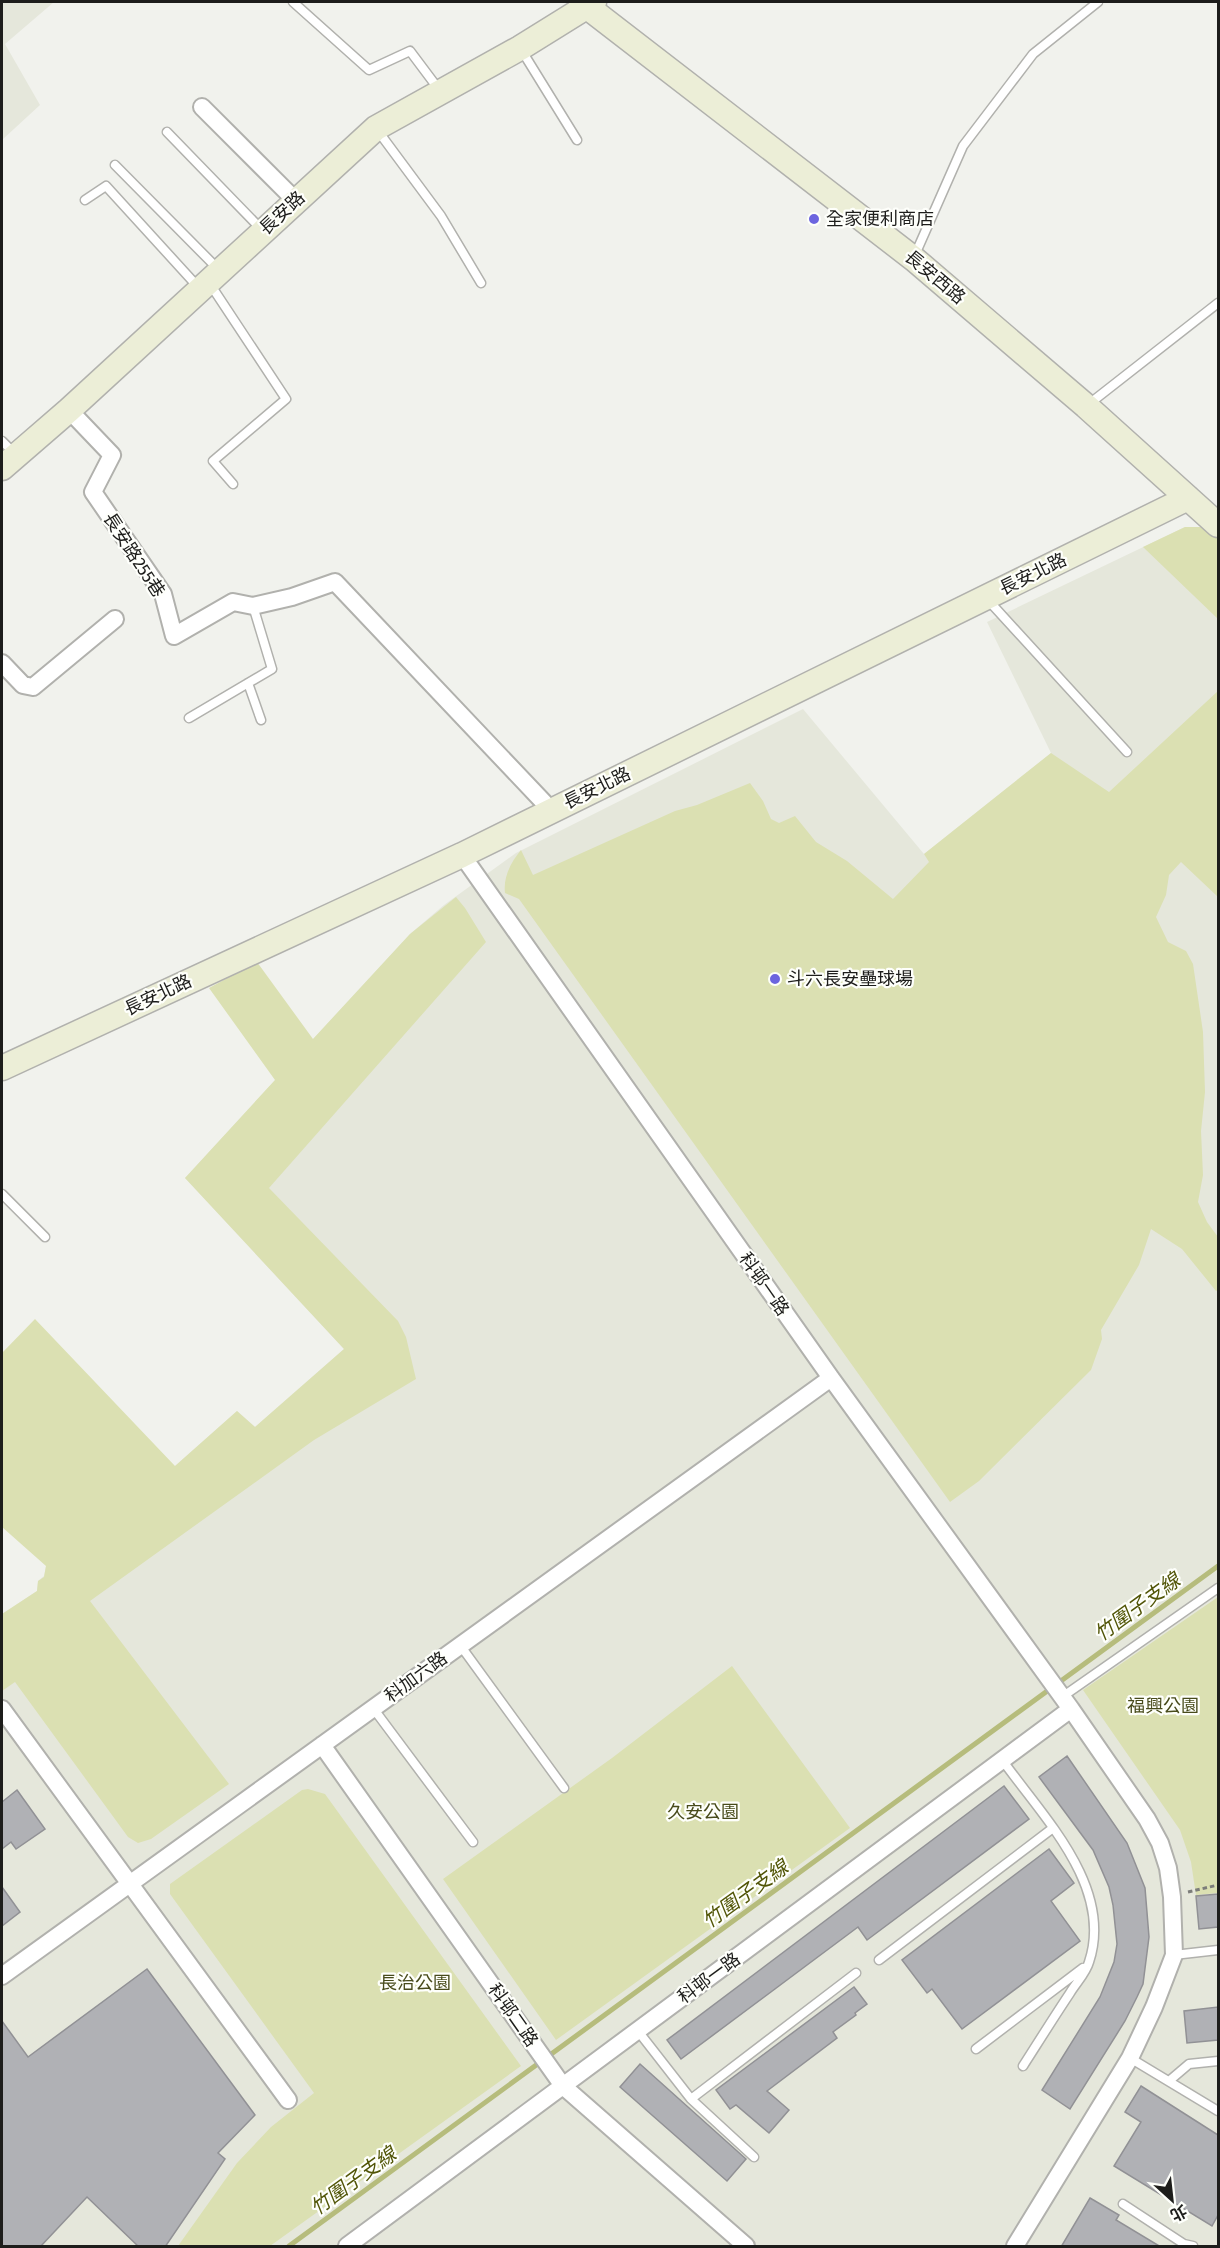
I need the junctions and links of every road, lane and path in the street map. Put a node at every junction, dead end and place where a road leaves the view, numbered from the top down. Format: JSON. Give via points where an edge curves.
{"nodes":[{"id":1,"x":293,"y":2,"type":"edge"},
{"id":2,"x":1098,"y":2,"type":"edge"},
{"id":3,"x":588,"y":3,"type":"edge"},
{"id":4,"x":520,"y":48,"type":"junction"},
{"id":5,"x":440,"y":91,"type":"junction"},
{"id":6,"x":202,"y":106,"type":"dead end"},
{"id":7,"x":376,"y":128,"type":"junction"},
{"id":8,"x":167,"y":132,"type":"dead end"},
{"id":9,"x":577,"y":140,"type":"dead end"},
{"id":10,"x":115,"y":165,"type":"dead end"},
{"id":11,"x":85,"y":200,"type":"dead end"},
{"id":12,"x":295,"y":200,"type":"junction"},
{"id":13,"x":262,"y":231,"type":"junction"},
{"id":14,"x":914,"y":259,"type":"junction"},
{"id":15,"x":209,"y":280,"type":"junction"},
{"id":16,"x":481,"y":283,"type":"dead end"},
{"id":17,"x":1218,"y":303,"type":"edge"},
{"id":18,"x":1086,"y":406,"type":"junction"},
{"id":19,"x":69,"y":410,"type":"junction"},
{"id":20,"x":6,"y":455,"type":"edge"},
{"id":21,"x":233,"y":484,"type":"dead end"},
{"id":22,"x":1188,"y":498,"type":"junction"},
{"id":23,"x":1218,"y":525,"type":"edge"},
{"id":24,"x":986,"y":597,"type":"junction"},
{"id":25,"x":253,"y":606,"type":"junction"},
{"id":26,"x":115,"y":620,"type":"dead end"},
{"id":27,"x":2,"y":663,"type":"edge"},
{"id":28,"x":248,"y":683,"type":"junction"},
{"id":29,"x":189,"y":718,"type":"dead end"},
{"id":30,"x":261,"y":720,"type":"dead end"},
{"id":31,"x":1127,"y":752,"type":"dead end"},
{"id":32,"x":552,"y":811,"type":"junction"},
{"id":33,"x":462,"y":855,"type":"junction"},
{"id":34,"x":2,"y":1068,"type":"edge"},
{"id":35,"x":2,"y":1194,"type":"edge"},
{"id":36,"x":45,"y":1238,"type":"dead end"},
{"id":37,"x":831,"y":1378,"type":"junction"},
{"id":38,"x":1218,"y":1588,"type":"edge"},
{"id":39,"x":460,"y":1645,"type":"junction"},
{"id":40,"x":1066,"y":1703,"type":"junction"},
{"id":41,"x":374,"y":1708,"type":"junction"},
{"id":42,"x":2,"y":1709,"type":"edge"},
{"id":43,"x":322,"y":1745,"type":"junction"},
{"id":44,"x":1003,"y":1761,"type":"junction"},
{"id":45,"x":564,"y":1788,"type":"dead end"},
{"id":46,"x":1053,"y":1828,"type":"junction"},
{"id":47,"x":473,"y":1842,"type":"dead end"},
{"id":48,"x":130,"y":1884,"type":"junction"},
{"id":49,"x":1218,"y":1885,"type":"edge"},
{"id":50,"x":1172,"y":1897,"type":"junction"},
{"id":51,"x":1218,"y":1950,"type":"edge"},
{"id":52,"x":1174,"y":1955,"type":"junction"},
{"id":53,"x":879,"y":1960,"type":"dead end"},
{"id":54,"x":1089,"y":1964,"type":"junction"},
{"id":55,"x":856,"y":1973,"type":"dead end"},
{"id":56,"x":2,"y":1976,"type":"edge"},
{"id":57,"x":638,"y":2031,"type":"junction"},
{"id":58,"x":976,"y":2049,"type":"dead end"},
{"id":59,"x":1130,"y":2058,"type":"junction"},
{"id":60,"x":1218,"y":2061,"type":"edge"},
{"id":61,"x":1023,"y":2066,"type":"dead end"},
{"id":62,"x":1168,"y":2081,"type":"junction"},
{"id":63,"x":563,"y":2086,"type":"junction"},
{"id":64,"x":692,"y":2099,"type":"junction"},
{"id":65,"x":288,"y":2100,"type":"dead end"},
{"id":66,"x":1218,"y":2111,"type":"edge"},
{"id":67,"x":754,"y":2157,"type":"dead end"},
{"id":68,"x":1123,"y":2204,"type":"dead end"},
{"id":69,"x":347,"y":2247,"type":"edge"},
{"id":70,"x":746,"y":2247,"type":"edge"},
{"id":71,"x":1016,"y":2247,"type":"edge"},
{"id":72,"x":1193,"y":2247,"type":"edge"}],
"edges":[{"from":1,"to":5,"type":"lane","via":[[369,70],[410,51]]},
{"from":2,"to":14,"type":"lane","via":[[1033,54],[963,146]]},
{"from":3,"to":4,"type":"street","name":"長安路"},
{"from":3,"to":14,"type":"street","name":"長安西路"},
{"from":4,"to":5,"type":"street","name":"長安路"},
{"from":4,"to":9,"type":"lane"},
{"from":5,"to":7,"type":"street","name":"長安路"},
{"from":6,"to":12,"type":"street"},
{"from":7,"to":12,"type":"street","name":"長安路"},
{"from":7,"to":16,"type":"lane","via":[[441,216]]},
{"from":8,"to":13,"type":"lane"},
{"from":10,"to":15,"type":"lane"},
{"from":11,"to":15,"type":"lane","via":[[106,186]]},
{"from":12,"to":13,"type":"street","name":"長安路"},
{"from":13,"to":15,"type":"street","name":"長安路"},
{"from":14,"to":18,"type":"street","name":"長安西路"},
{"from":15,"to":19,"type":"street","name":"長安路"},
{"from":15,"to":21,"type":"lane","via":[[286,399],[213,461]]},
{"from":17,"to":18,"type":"lane"},
{"from":18,"to":22,"type":"street","name":"長安西路"},
{"from":19,"to":20,"type":"street","name":"長安路"},
{"from":19,"to":25,"type":"street","name":"長安路255巷","via":[[112,455],[93,492],[163,594],[174,636],[233,602]]},
{"from":22,"to":23,"type":"street","name":"長安西路"},
{"from":22,"to":24,"type":"street","name":"長安北路"},
{"from":24,"to":31,"type":"lane"},
{"from":24,"to":32,"type":"street","name":"長安北路"},
{"from":25,"to":28,"type":"lane","via":[[272,669]]},
{"from":25,"to":32,"type":"street","via":[[335,582]]},
{"from":26,"to":27,"type":"street","via":[[33,687],[23,685]]},
{"from":28,"to":29,"type":"lane"},
{"from":28,"to":30,"type":"lane"},
{"from":32,"to":33,"type":"street","name":"長安北路"},
{"from":33,"to":34,"type":"street","name":"長安北路"},
{"from":33,"to":37,"type":"street","name":"科邨一路"},
{"from":35,"to":36,"type":"lane"},
{"from":37,"to":39,"type":"street","name":"科加六路"},
{"from":37,"to":40,"type":"street","name":"科邨一路"},
{"from":38,"to":40,"type":"lane"},
{"from":39,"to":41,"type":"street","name":"科加六路"},
{"from":39,"to":45,"type":"lane"},
{"from":40,"to":44,"type":"street","name":"科邨一路"},
{"from":40,"to":50,"type":"street","name":"科邨一路","via":[[1147,1819],[1160,1843]]},
{"from":41,"to":43,"type":"street","name":"科加六路"},
{"from":41,"to":47,"type":"lane"},
{"from":42,"to":48,"type":"street"},
{"from":43,"to":48,"type":"street","name":"科加六路"},
{"from":43,"to":63,"type":"street","name":"科邨二路"},
{"from":44,"to":46,"type":"lane"},
{"from":44,"to":57,"type":"street","name":"科邨一路"},
{"from":46,"to":53,"type":"lane"},
{"from":46,"to":54,"type":"lane","via":[[1078,1869],[1092,1908],[1095,1926]]},
{"from":48,"to":56,"type":"street","name":"科加六路"},
{"from":48,"to":65,"type":"street"},
{"from":49,"to":50,"type":"path"},
{"from":50,"to":52,"type":"street","name":"科邨一路"},
{"from":51,"to":52,"type":"lane"},
{"from":52,"to":59,"type":"street","name":"科邨一路"},
{"from":54,"to":58,"type":"lane"},
{"from":54,"to":61,"type":"lane"},
{"from":55,"to":64,"type":"lane"},
{"from":57,"to":63,"type":"street","name":"科邨一路"},
{"from":57,"to":64,"type":"lane"},
{"from":59,"to":62,"type":"lane"},
{"from":59,"to":71,"type":"street","name":"科邨一路"},
{"from":60,"to":62,"type":"lane","via":[[1189,2064]]},
{"from":62,"to":66,"type":"lane"},
{"from":63,"to":69,"type":"street","name":"科邨一路"},
{"from":63,"to":70,"type":"street","name":"科邨二路"},
{"from":64,"to":67,"type":"lane"},
{"from":68,"to":72,"type":"lane"}]}
